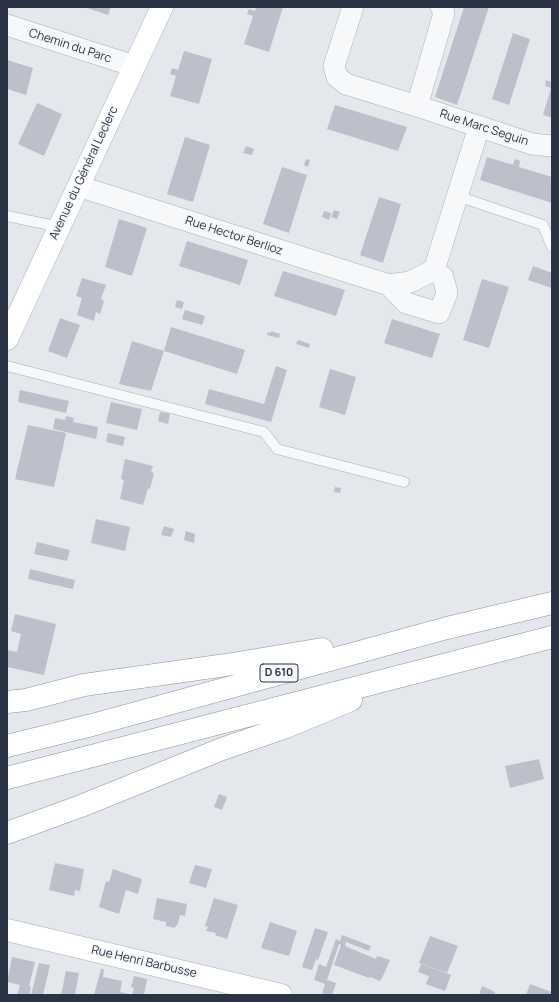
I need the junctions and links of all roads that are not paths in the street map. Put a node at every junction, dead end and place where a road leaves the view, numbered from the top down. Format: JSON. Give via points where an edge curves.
{"nodes":[{"id":1,"x":162,"y":7,"type":"edge"},
{"id":2,"x":353,"y":7,"type":"edge"},
{"id":3,"x":441,"y":7,"type":"edge"},
{"id":4,"x":7,"y":25,"type":"edge"},
{"id":5,"x":134,"y":66,"type":"junction"},
{"id":6,"x":417,"y":106,"type":"junction"},
{"id":7,"x":479,"y":127,"type":"junction"},
{"id":8,"x":552,"y":146,"type":"edge"},
{"id":9,"x":78,"y":186,"type":"junction"},
{"id":10,"x":457,"y":196,"type":"junction"},
{"id":11,"x":7,"y":216,"type":"edge"},
{"id":12,"x":60,"y":226,"type":"junction"},
{"id":13,"x":552,"y":247,"type":"edge"},
{"id":14,"x":434,"y":270,"type":"junction"},
{"id":15,"x":389,"y":285,"type":"junction"},
{"id":16,"x":12,"y":313,"type":"edge"},
{"id":17,"x":7,"y":339,"type":"edge"},
{"id":18,"x":7,"y":366,"type":"edge"},
{"id":19,"x":404,"y":482,"type":"dead end"},
{"id":20,"x":552,"y":603,"type":"edge"},
{"id":21,"x":447,"y":628,"type":"junction"},
{"id":22,"x":552,"y":637,"type":"edge"},
{"id":23,"x":424,"y":670,"type":"junction"},
{"id":24,"x":7,"y":702,"type":"edge"},
{"id":25,"x":7,"y":746,"type":"edge"},
{"id":26,"x":7,"y":778,"type":"edge"},
{"id":27,"x":7,"y":833,"type":"edge"},
{"id":28,"x":7,"y":930,"type":"edge"},
{"id":29,"x":272,"y":994,"type":"edge"}],
"edges":[{"from":1,"to":5,"type":"main road","name":"Avenue du Général Leclerc"},
{"from":2,"to":6,"type":"street","name":"Rue Marc Seguin","via":[[334,66],[337,76],[346,84]]},
{"from":3,"to":6,"type":"street","via":[[444,13]]},
{"from":4,"to":5,"type":"street","name":"Chemin du Parc"},
{"from":5,"to":9,"type":"main road","name":"Avenue du Général Leclerc"},
{"from":6,"to":7,"type":"street","name":"Rue Marc Seguin"},
{"from":7,"to":8,"type":"street","name":"Rue Marc Seguin","via":[[532,144]]},
{"from":7,"to":10,"type":"street"},
{"from":9,"to":12,"type":"main road","name":"Avenue du Général Leclerc"},
{"from":9,"to":15,"type":"street","name":"Rue Hector Berlioz"},
{"from":10,"to":13,"type":"lane","via":[[543,225]]},
{"from":10,"to":14,"type":"street"},
{"from":11,"to":12,"type":"lane"},
{"from":12,"to":16,"type":"main road","name":"Avenue du Général Leclerc"},
{"from":14,"to":15,"type":"street","name":"Rue Hector Berlioz","via":[[410,282]]},
{"from":14,"to":15,"type":"street","name":"Rue Hector Berlioz","via":[[443,277],[447,293],[439,313],[406,303]]},
{"from":16,"to":17,"type":"main road","name":"Avenue du Général Leclerc"},
{"from":18,"to":19,"type":"lane","via":[[264,432],[277,449]]},
{"from":20,"to":21,"type":"main road","number":"D 610"},
{"from":21,"to":24,"type":"main road","via":[[226,665],[84,685],[26,700]]},
{"from":21,"to":25,"type":"main road","number":"D 610"},
{"from":22,"to":23,"type":"main road"},
{"from":23,"to":26,"type":"main road"},
{"from":23,"to":27,"type":"main road","via":[[286,727],[222,749]]},
{"from":28,"to":29,"type":"main road","name":"Rue Henri Barbusse"}]}
